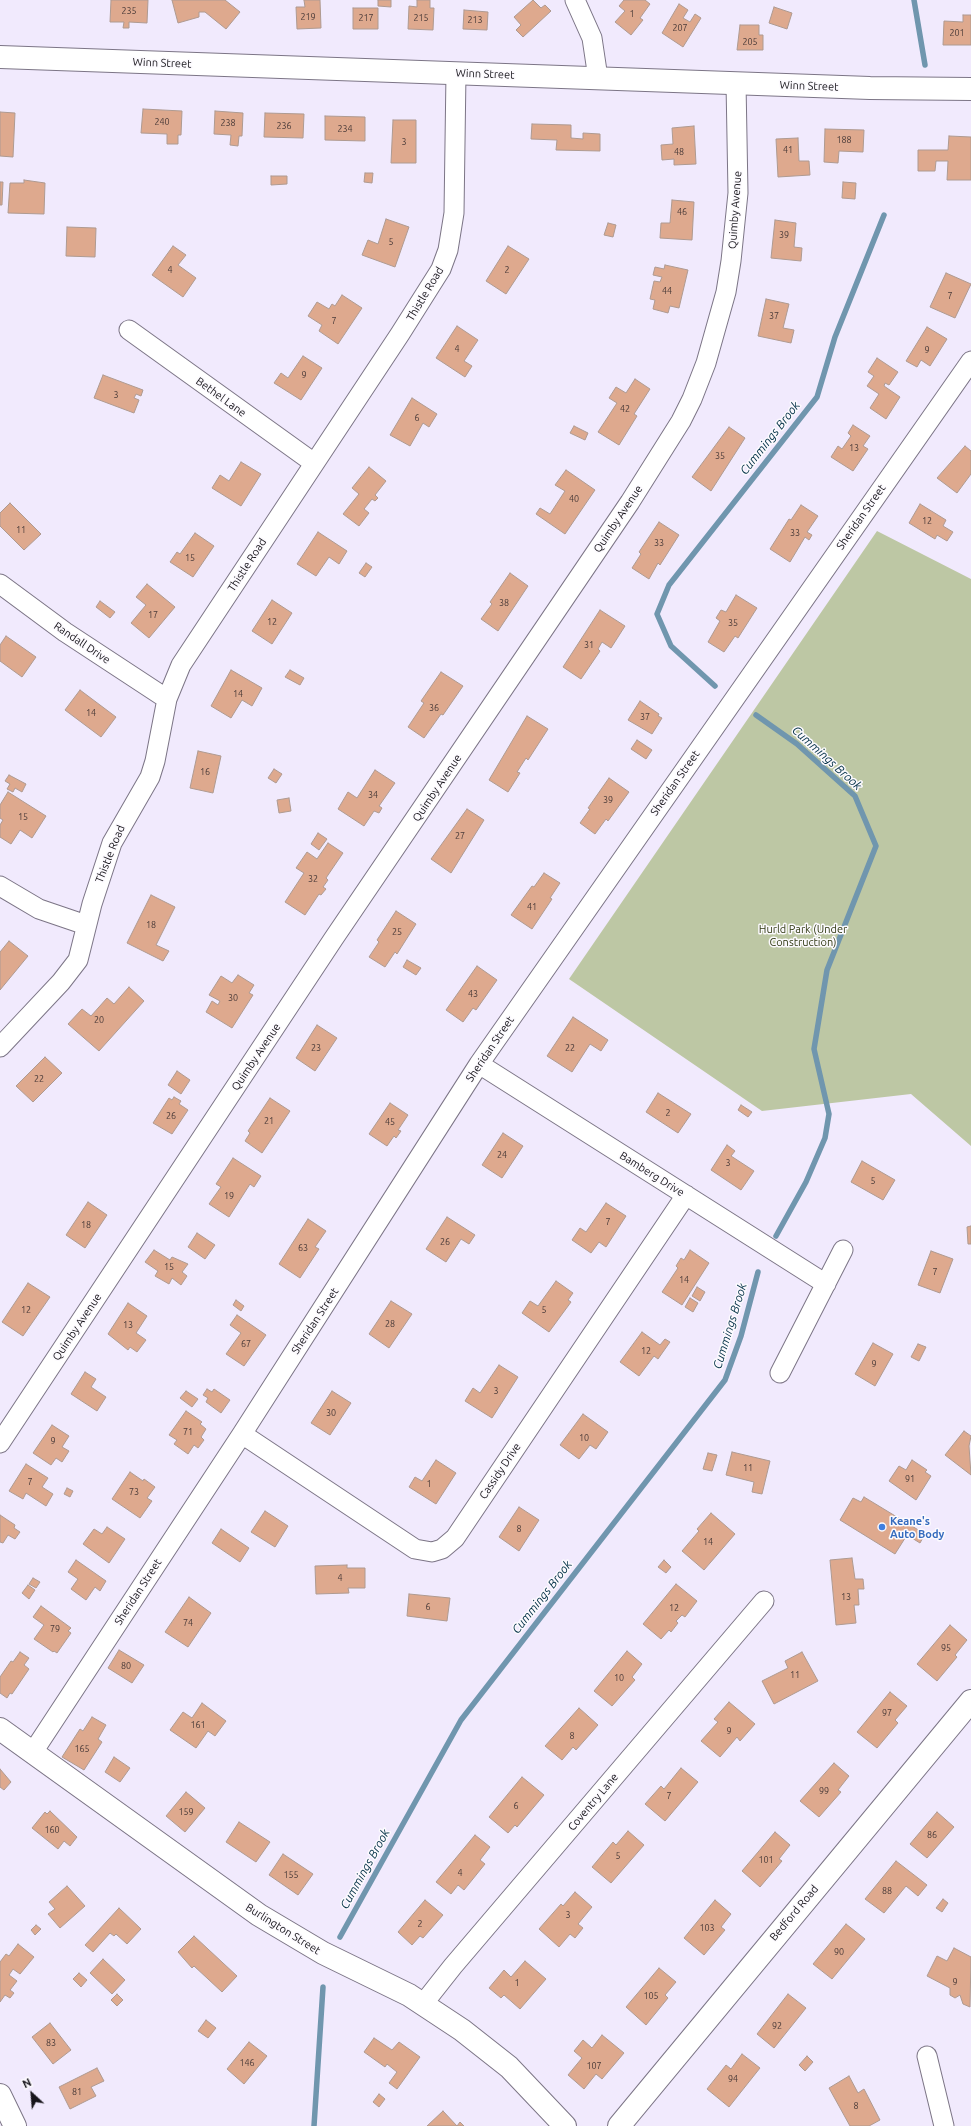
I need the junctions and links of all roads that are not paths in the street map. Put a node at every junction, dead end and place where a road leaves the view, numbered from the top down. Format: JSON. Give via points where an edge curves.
{"nodes":[{"id":1,"x":575,"y":0,"type":"edge"},
{"id":2,"x":0,"y":57,"type":"edge"},
{"id":3,"x":456,"y":73,"type":"junction"},
{"id":4,"x":598,"y":78,"type":"junction"},
{"id":5,"x":736,"y":83,"type":"junction"},
{"id":6,"x":971,"y":90,"type":"edge"},
{"id":7,"x":129,"y":330,"type":"dead end"},
{"id":8,"x":971,"y":361,"type":"edge"},
{"id":9,"x":314,"y":463,"type":"junction"},
{"id":10,"x":0,"y":584,"type":"edge"},
{"id":11,"x":167,"y":699,"type":"junction"},
{"id":12,"x":0,"y":886,"type":"edge"},
{"id":13,"x":86,"y":925,"type":"junction"},
{"id":14,"x":0,"y":1047,"type":"edge"},
{"id":15,"x":479,"y":1064,"type":"junction"},
{"id":16,"x":686,"y":1195,"type":"junction"},
{"id":17,"x":842,"y":1250,"type":"dead end"},
{"id":18,"x":826,"y":1284,"type":"junction"},
{"id":19,"x":780,"y":1374,"type":"dead end"},
{"id":20,"x":242,"y":1434,"type":"junction"},
{"id":21,"x":0,"y":1443,"type":"edge"},
{"id":22,"x":764,"y":1600,"type":"dead end"},
{"id":23,"x":971,"y":1701,"type":"edge"},
{"id":24,"x":0,"y":1729,"type":"edge"},
{"id":25,"x":33,"y":1752,"type":"junction"},
{"id":26,"x":423,"y":2004,"type":"junction"},
{"id":27,"x":927,"y":2056,"type":"dead end"},
{"id":28,"x":0,"y":2095,"type":"edge"},
{"id":29,"x":15,"y":2126,"type":"edge"},
{"id":30,"x":565,"y":2126,"type":"edge"},
{"id":31,"x":619,"y":2126,"type":"edge"},
{"id":32,"x":944,"y":2126,"type":"edge"}],
"edges":[{"from":1,"to":4,"type":"street","via":[[592,38]]},
{"from":2,"to":3,"type":"street","name":"Winn Street"},
{"from":3,"to":4,"type":"street","name":"Winn Street"},
{"from":3,"to":9,"type":"street","name":"Thistle Road","via":[[454,213],[448,250],[441,269],[426,294]]},
{"from":4,"to":5,"type":"street","name":"Winn Street"},
{"from":5,"to":6,"type":"street","name":"Winn Street"},
{"from":5,"to":21,"type":"street","name":"Quimby Avenue","via":[[738,193],[731,261],[726,292],[706,363],[692,399],[630,502],[334,938]]},
{"from":7,"to":9,"type":"street","name":"Bethel Lane"},
{"from":8,"to":15,"type":"street","name":"Sheridan Street"},
{"from":9,"to":11,"type":"street","name":"Thistle Road","via":[[189,653]]},
{"from":10,"to":11,"type":"street","name":"Randall Drive","via":[[65,632]]},
{"from":11,"to":13,"type":"street","name":"Thistle Road","via":[[150,777],[112,843]]},
{"from":12,"to":13,"type":"street","via":[[39,909]]},
{"from":13,"to":14,"type":"street","name":"Thistle Road","via":[[75,966]]},
{"from":15,"to":16,"type":"street","name":"Bamberg Drive"},
{"from":15,"to":20,"type":"street","name":"Sheridan Street"},
{"from":16,"to":18,"type":"street","name":"Bamberg Drive"},
{"from":16,"to":20,"type":"street","name":"Cassidy Drive","via":[[455,1538],[442,1549],[432,1552],[415,1549]]},
{"from":17,"to":18,"type":"street"},
{"from":18,"to":19,"type":"street"},
{"from":20,"to":25,"type":"street","name":"Sheridan Street"},
{"from":22,"to":26,"type":"street","name":"Coventry Lane"},
{"from":23,"to":31,"type":"street","name":"Bedford Road"},
{"from":24,"to":25,"type":"street","name":"Burlington Street"},
{"from":25,"to":26,"type":"street","name":"Burlington Street","via":[[259,1915],[322,1953],[398,1989]]},
{"from":26,"to":30,"type":"street","name":"Burlington Street","via":[[462,2030],[509,2067]]},
{"from":27,"to":32,"type":"street"},
{"from":28,"to":29,"type":"street"}]}
